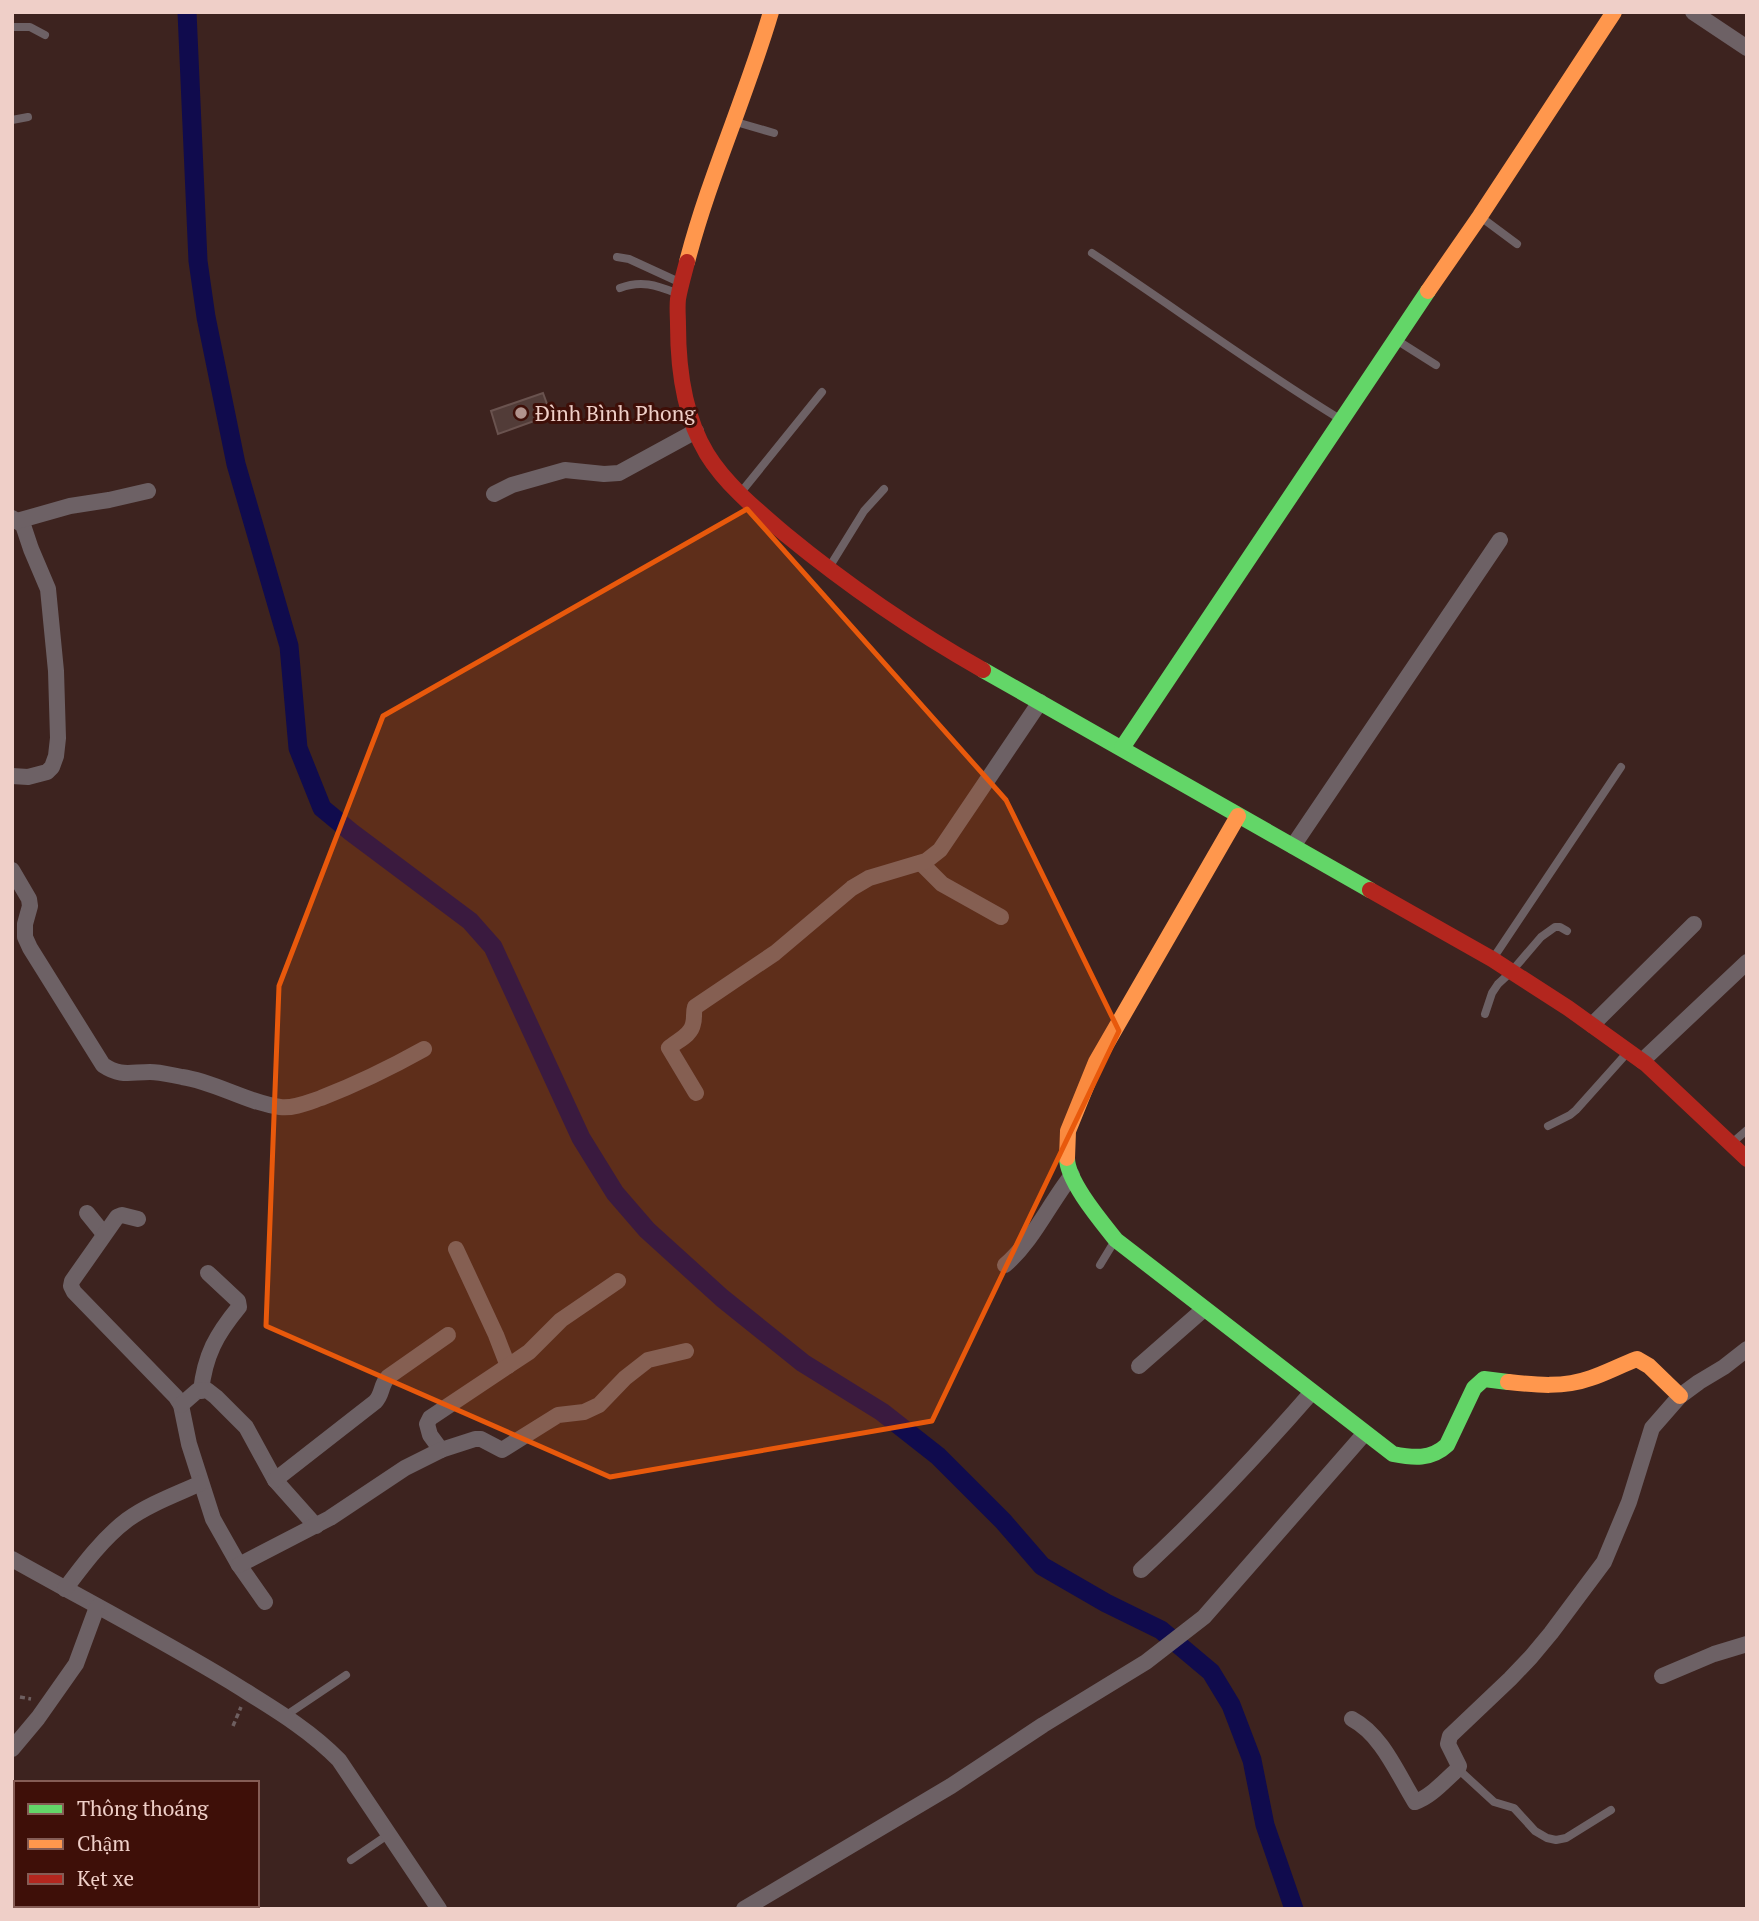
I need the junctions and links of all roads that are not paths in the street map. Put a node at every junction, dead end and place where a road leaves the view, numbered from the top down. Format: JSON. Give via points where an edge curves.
{"nodes":[{"id":1,"x":771,"y":12,"type":"edge"},
{"id":2,"x":1614,"y":12,"type":"edge"},
{"id":3,"x":1693,"y":12,"type":"edge"},
{"id":4,"x":12,"y":27,"type":"edge"},
{"id":5,"x":45,"y":34,"type":"dead end"},
{"id":6,"x":1747,"y":48,"type":"edge"},
{"id":7,"x":28,"y":117,"type":"dead end"},
{"id":8,"x":12,"y":120,"type":"edge"},
{"id":9,"x":733,"y":121,"type":"junction"},
{"id":10,"x":774,"y":133,"type":"dead end"},
{"id":11,"x":1480,"y":216,"type":"junction"},
{"id":12,"x":1517,"y":244,"type":"dead end"},
{"id":13,"x":1092,"y":253,"type":"dead end"},
{"id":14,"x":617,"y":257,"type":"dead end"},
{"id":15,"x":620,"y":288,"type":"dead end"},
{"id":16,"x":680,"y":289,"type":"junction"},
{"id":17,"x":1395,"y":340,"type":"junction"},
{"id":18,"x":1436,"y":365,"type":"dead end"},
{"id":19,"x":822,"y":392,"type":"dead end"},
{"id":20,"x":1343,"y":421,"type":"junction"},
{"id":21,"x":696,"y":431,"type":"junction"},
{"id":22,"x":884,"y":489,"type":"dead end"},
{"id":23,"x":148,"y":491,"type":"dead end"},
{"id":24,"x":740,"y":493,"type":"junction"},
{"id":25,"x":494,"y":494,"type":"dead end"},
{"id":26,"x":15,"y":519,"type":"edge"},
{"id":27,"x":1500,"y":540,"type":"dead end"},
{"id":28,"x":828,"y":569,"type":"junction"},
{"id":29,"x":1041,"y":702,"type":"junction"},
{"id":30,"x":1122,"y":748,"type":"junction"},
{"id":31,"x":1621,"y":767,"type":"dead end"},
{"id":32,"x":12,"y":776,"type":"edge"},
{"id":33,"x":1238,"y":816,"type":"junction"},
{"id":34,"x":1293,"y":846,"type":"junction"},
{"id":35,"x":921,"y":863,"type":"junction"},
{"id":36,"x":12,"y":870,"type":"edge"},
{"id":37,"x":1001,"y":917,"type":"dead end"},
{"id":38,"x":1694,"y":924,"type":"dead end"},
{"id":39,"x":1567,"y":931,"type":"dead end"},
{"id":40,"x":1492,"y":959,"type":"junction"},
{"id":41,"x":1747,"y":962,"type":"edge"},
{"id":42,"x":1511,"y":972,"type":"junction"},
{"id":43,"x":1485,"y":1014,"type":"dead end"},
{"id":44,"x":1592,"y":1025,"type":"junction"},
{"id":45,"x":424,"y":1049,"type":"dead end"},
{"id":46,"x":1629,"y":1051,"type":"junction"},
{"id":47,"x":1642,"y":1061,"type":"junction"},
{"id":48,"x":695,"y":1093,"type":"dead end"},
{"id":49,"x":1548,"y":1126,"type":"dead end"},
{"id":50,"x":1747,"y":1130,"type":"edge"},
{"id":51,"x":1731,"y":1144,"type":"junction"},
{"id":52,"x":1747,"y":1159,"type":"edge"},
{"id":53,"x":1072,"y":1174,"type":"junction"},
{"id":54,"x":87,"y":1213,"type":"dead end"},
{"id":55,"x":138,"y":1219,"type":"dead end"},
{"id":56,"x":104,"y":1234,"type":"junction"},
{"id":57,"x":1116,"y":1240,"type":"junction"},
{"id":58,"x":456,"y":1249,"type":"dead end"},
{"id":59,"x":1005,"y":1265,"type":"dead end"},
{"id":60,"x":1100,"y":1265,"type":"dead end"},
{"id":61,"x":208,"y":1273,"type":"dead end"},
{"id":62,"x":618,"y":1281,"type":"dead end"},
{"id":63,"x":1204,"y":1309,"type":"junction"},
{"id":64,"x":448,"y":1335,"type":"dead end"},
{"id":65,"x":1747,"y":1349,"type":"edge"},
{"id":66,"x":686,"y":1351,"type":"dead end"},
{"id":67,"x":508,"y":1366,"type":"junction"},
{"id":68,"x":1139,"y":1366,"type":"dead end"},
{"id":69,"x":201,"y":1391,"type":"junction"},
{"id":70,"x":1312,"y":1392,"type":"junction"},
{"id":71,"x":1680,"y":1396,"type":"junction"},
{"id":72,"x":181,"y":1405,"type":"junction"},
{"id":73,"x":1365,"y":1433,"type":"junction"},
{"id":74,"x":441,"y":1450,"type":"junction"},
{"id":75,"x":275,"y":1480,"type":"junction"},
{"id":76,"x":201,"y":1483,"type":"junction"},
{"id":77,"x":316,"y":1526,"type":"junction"},
{"id":78,"x":12,"y":1559,"type":"edge"},
{"id":79,"x":239,"y":1565,"type":"junction"},
{"id":80,"x":1141,"y":1570,"type":"dead end"},
{"id":81,"x":65,"y":1589,"type":"junction"},
{"id":82,"x":265,"y":1602,"type":"dead end"},
{"id":83,"x":97,"y":1607,"type":"junction"},
{"id":84,"x":1747,"y":1644,"type":"edge"},
{"id":85,"x":346,"y":1675,"type":"dead end"},
{"id":86,"x":1662,"y":1676,"type":"dead end"},
{"id":87,"x":285,"y":1716,"type":"junction"},
{"id":88,"x":1352,"y":1719,"type":"dead end"},
{"id":89,"x":12,"y":1749,"type":"edge"},
{"id":90,"x":1458,"y":1769,"type":"junction"},
{"id":91,"x":1611,"y":1810,"type":"dead end"},
{"id":92,"x":389,"y":1834,"type":"junction"},
{"id":93,"x":351,"y":1860,"type":"dead end"},
{"id":94,"x":439,"y":1909,"type":"edge"},
{"id":95,"x":744,"y":1909,"type":"edge"}],
"edges":[{"from":1,"to":9,"type":"street"},
{"from":2,"to":11,"type":"street"},
{"from":3,"to":6,"type":"street"},
{"from":4,"to":5,"type":"lane","via":[[30,27]]},
{"from":7,"to":8,"type":"lane"},
{"from":9,"to":10,"type":"lane"},
{"from":9,"to":16,"type":"street","via":[[698,220]]},
{"from":11,"to":12,"type":"lane"},
{"from":11,"to":17,"type":"street"},
{"from":13,"to":20,"type":"lane"},
{"from":14,"to":16,"type":"lane"},
{"from":15,"to":16,"type":"lane","via":[[639,283]]},
{"from":16,"to":21,"type":"street","via":[[682,387]]},
{"from":17,"to":18,"type":"lane"},
{"from":17,"to":20,"type":"street"},
{"from":19,"to":24,"type":"lane"},
{"from":20,"to":30,"type":"street"},
{"from":21,"to":24,"type":"street","via":[[707,454]]},
{"from":21,"to":25,"type":"street","via":[[619,473],[565,470]]},
{"from":22,"to":28,"type":"lane","via":[[864,511]]},
{"from":23,"to":26,"type":"street"},
{"from":24,"to":28,"type":"street"},
{"from":26,"to":32,"type":"street","via":[[23,525],[48,589],[58,738],[56,756],[47,772]]},
{"from":27,"to":34,"type":"street"},
{"from":28,"to":29,"type":"street","via":[[949,651]]},
{"from":29,"to":30,"type":"street"},
{"from":29,"to":35,"type":"street","via":[[940,850]]},
{"from":30,"to":33,"type":"street"},
{"from":31,"to":40,"type":"lane"},
{"from":33,"to":34,"type":"street"},
{"from":33,"to":53,"type":"street","via":[[1096,1062],[1068,1131],[1067,1165]]},
{"from":34,"to":40,"type":"street"},
{"from":35,"to":37,"type":"street","via":[[942,884]]},
{"from":35,"to":48,"type":"street","via":[[869,878],[852,888],[775,954],[695,1007],[690,1032],[669,1048]]},
{"from":36,"to":45,"type":"street","via":[[29,899],[25,937],[30,948],[103,1065],[113,1072],[185,1077],[282,1108],[342,1090]]},
{"from":38,"to":44,"type":"street"},
{"from":39,"to":42,"type":"lane","via":[[1560,927],[1549,930]]},
{"from":40,"to":42,"type":"street"},
{"from":41,"to":47,"type":"street"},
{"from":42,"to":43,"type":"lane","via":[[1495,988]]},
{"from":42,"to":44,"type":"street"},
{"from":44,"to":46,"type":"street"},
{"from":46,"to":47,"type":"street"},
{"from":46,"to":49,"type":"lane","via":[[1576,1110]]},
{"from":47,"to":51,"type":"street"},
{"from":50,"to":51,"type":"lane"},
{"from":51,"to":52,"type":"street"},
{"from":53,"to":57,"type":"street","via":[[1084,1200]]},
{"from":53,"to":59,"type":"street"},
{"from":54,"to":56,"type":"street"},
{"from":55,"to":56,"type":"street","via":[[117,1217]]},
{"from":56,"to":72,"type":"street","via":[[71,1286]]},
{"from":57,"to":60,"type":"lane"},
{"from":57,"to":63,"type":"street"},
{"from":58,"to":67,"type":"street"},
{"from":61,"to":69,"type":"street","via":[[239,1307],[220,1330]]},
{"from":62,"to":67,"type":"street","via":[[561,1320]]},
{"from":63,"to":68,"type":"street"},
{"from":63,"to":70,"type":"street"},
{"from":64,"to":75,"type":"street","via":[[388,1377],[375,1402]]},
{"from":65,"to":71,"type":"street"},
{"from":66,"to":74,"type":"street","via":[[648,1360],[599,1405],[558,1415],[502,1450],[481,1438]]},
{"from":67,"to":74,"type":"street","via":[[427,1421]]},
{"from":69,"to":72,"type":"street"},
{"from":69,"to":75,"type":"street","via":[[207,1390],[240,1419]]},
{"from":70,"to":73,"type":"street"},
{"from":70,"to":80,"type":"street"},
{"from":71,"to":73,"type":"street","via":[[1637,1359],[1555,1386],[1484,1379],[1474,1388],[1447,1445],[1425,1459],[1393,1454]]},
{"from":71,"to":90,"type":"street","via":[[1652,1428],[1604,1562],[1538,1649],[1450,1736],[1448,1744]]},
{"from":72,"to":76,"type":"street"},
{"from":73,"to":95,"type":"street","via":[[1205,1617],[1146,1662],[951,1786]]},
{"from":74,"to":77,"type":"street"},
{"from":75,"to":77,"type":"street"},
{"from":76,"to":79,"type":"street"},
{"from":76,"to":81,"type":"street","via":[[127,1520]]},
{"from":77,"to":79,"type":"street"},
{"from":78,"to":81,"type":"street"},
{"from":79,"to":82,"type":"street"},
{"from":81,"to":83,"type":"street"},
{"from":83,"to":87,"type":"street","via":[[168,1644]]},
{"from":83,"to":89,"type":"street","via":[[76,1664]]},
{"from":84,"to":86,"type":"street"},
{"from":85,"to":87,"type":"lane"},
{"from":87,"to":92,"type":"street","via":[[340,1760]]},
{"from":88,"to":90,"type":"street","via":[[1374,1736],[1415,1802]]},
{"from":90,"to":91,"type":"lane","via":[[1494,1802],[1514,1808],[1547,1838],[1566,1838]]},
{"from":92,"to":93,"type":"lane"},
{"from":92,"to":94,"type":"street"}]}
